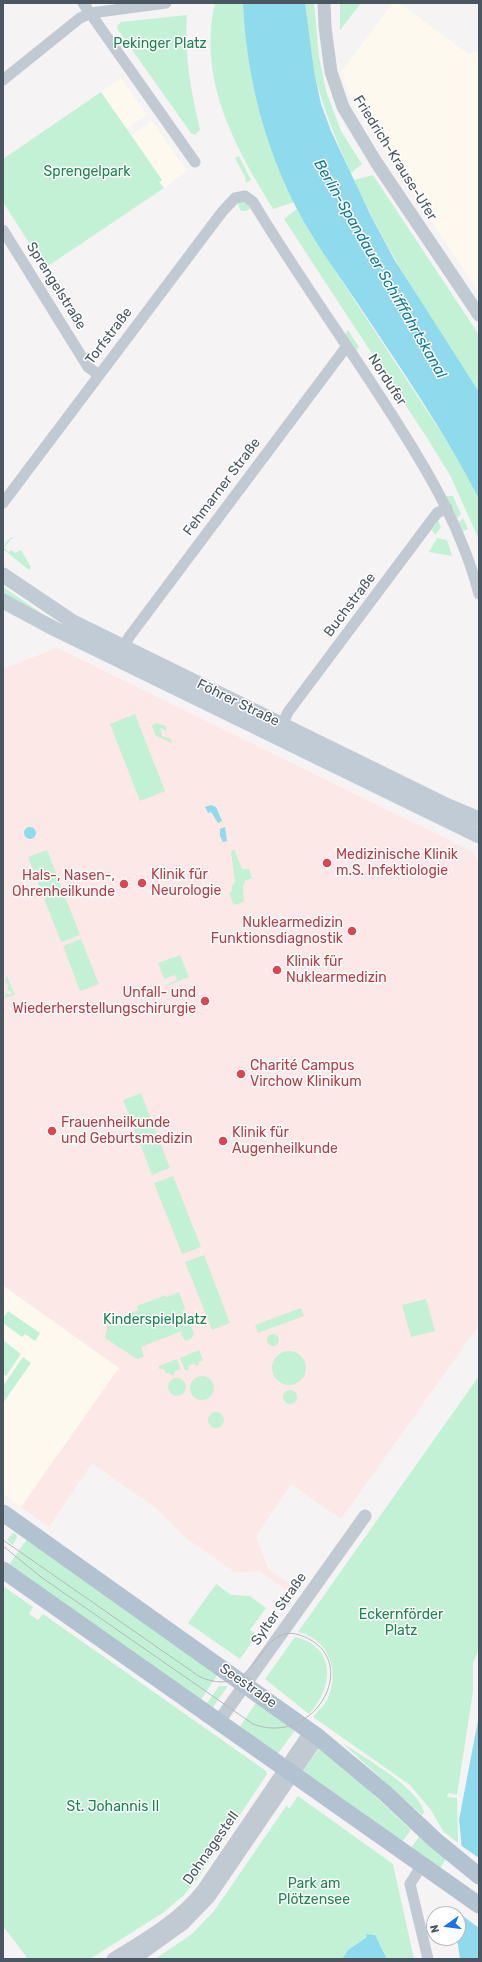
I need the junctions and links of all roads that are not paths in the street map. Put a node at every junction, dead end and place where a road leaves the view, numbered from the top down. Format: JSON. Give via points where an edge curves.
{"nodes":[{"id":1,"x":83,"y":3,"type":"edge"},
{"id":2,"x":166,"y":3,"type":"edge"},
{"id":3,"x":324,"y":3,"type":"edge"},
{"id":4,"x":91,"y":13,"type":"junction"},
{"id":5,"x":3,"y":80,"type":"edge"},
{"id":6,"x":195,"y":162,"type":"dead end"},
{"id":7,"x":245,"y":196,"type":"joint"},
{"id":8,"x":3,"y":230,"type":"edge"},
{"id":9,"x":479,"y":315,"type":"edge"},
{"id":10,"x":347,"y":346,"type":"junction"},
{"id":11,"x":99,"y":375,"type":"junction"},
{"id":12,"x":3,"y":503,"type":"edge"},
{"id":13,"x":447,"y":508,"type":"junction"},
{"id":14,"x":3,"y":575,"type":"edge"},
{"id":15,"x":479,"y":594,"type":"edge"},
{"id":16,"x":3,"y":601,"type":"edge"},
{"id":17,"x":124,"y":647,"type":"junction"},
{"id":18,"x":282,"y":725,"type":"junction"},
{"id":19,"x":479,"y":819,"type":"edge"},
{"id":20,"x":479,"y":836,"type":"edge"},
{"id":21,"x":3,"y":1513,"type":"edge"},
{"id":22,"x":365,"y":1516,"type":"dead end"},
{"id":23,"x":3,"y":1570,"type":"edge"},
{"id":24,"x":245,"y":1684,"type":"junction"},
{"id":25,"x":219,"y":1721,"type":"junction"},
{"id":26,"x":314,"y":1734,"type":"junction"},
{"id":27,"x":289,"y":1771,"type":"junction"},
{"id":28,"x":422,"y":1864,"type":"junction"},
{"id":29,"x":479,"y":1876,"type":"edge"},
{"id":30,"x":479,"y":1905,"type":"edge"},
{"id":31,"x":113,"y":1959,"type":"edge"},
{"id":32,"x":134,"y":1959,"type":"edge"},
{"id":33,"x":428,"y":1959,"type":"edge"}],
"edges":[{"from":1,"to":4,"type":"street"},
{"from":2,"to":4,"type":"street"},
{"from":3,"to":9,"type":"street","name":"Friedrich-Krause-Ufer","via":[[331,72],[343,107],[376,162]]},
{"from":4,"to":5,"type":"street","via":[[80,18]]},
{"from":4,"to":6,"type":"street"},
{"from":7,"to":10,"type":"street","name":"Nordufer","via":[[252,202]]},
{"from":7,"to":11,"type":"street","name":"Torfstraße","via":[[235,198],[222,212]]},
{"from":8,"to":11,"type":"street","name":"Sprengelstraße","via":[[88,366]]},
{"from":10,"to":13,"type":"street","name":"Nordufer","via":[[409,440]]},
{"from":10,"to":17,"type":"street","name":"Fehmarner Straße"},
{"from":11,"to":12,"type":"street","name":"Torfstraße"},
{"from":13,"to":15,"type":"street","name":"Nordufer","via":[[473,570]]},
{"from":13,"to":18,"type":"street","name":"Buchstraße","via":[[437,513],[288,712]]},
{"from":14,"to":17,"type":"main road","name":"Föhrer Straße","via":[[73,622]]},
{"from":16,"to":20,"type":"main road","name":"Föhrer Straße","via":[[49,626]]},
{"from":17,"to":18,"type":"main road","name":"Föhrer Straße"},
{"from":18,"to":19,"type":"main road","name":"Föhrer Straße"},
{"from":21,"to":24,"type":"main road","name":"Seestraße"},
{"from":22,"to":24,"type":"street","name":"Sylter Straße"},
{"from":23,"to":25,"type":"main road"},
{"from":24,"to":25,"type":"street","name":"Sylter Straße"},
{"from":24,"to":26,"type":"main road","name":"Seestraße"},
{"from":25,"to":27,"type":"main road"},
{"from":26,"to":27,"type":"street","name":"Dohnagestell"},
{"from":26,"to":29,"type":"main road","name":"Seestraße"},
{"from":27,"to":28,"type":"main road"},
{"from":27,"to":31,"type":"street","name":"Dohnagestell","via":[[190,1906],[159,1930]]},
{"from":27,"to":32,"type":"street","name":"Dohnagestell","via":[[209,1897],[184,1924]]},
{"from":28,"to":30,"type":"main road"},
{"from":28,"to":33,"type":"street","via":[[410,1884]]}]}
